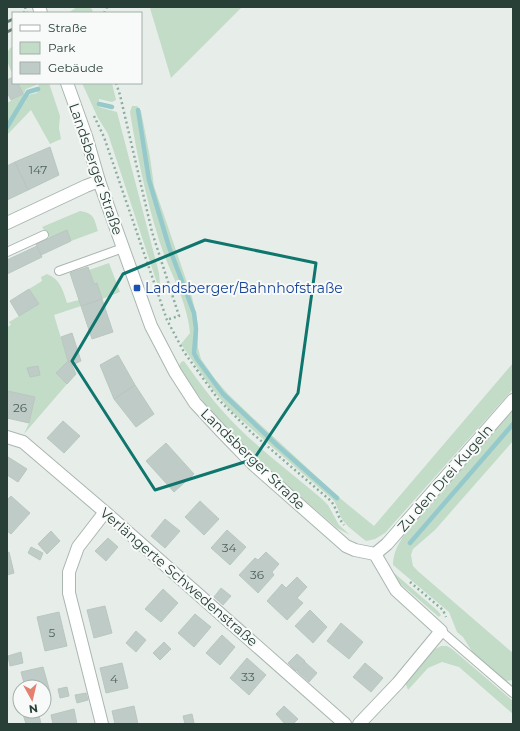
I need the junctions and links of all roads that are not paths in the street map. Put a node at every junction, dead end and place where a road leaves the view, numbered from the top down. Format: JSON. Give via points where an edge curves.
{"nodes":[{"id":1,"x":67,"y":84,"type":"edge"},
{"id":2,"x":99,"y":181,"type":"junction"},
{"id":3,"x":7,"y":222,"type":"edge"},
{"id":4,"x":44,"y":235,"type":"dead end"},
{"id":5,"x":123,"y":248,"type":"junction"},
{"id":6,"x":7,"y":252,"type":"edge"},
{"id":7,"x":60,"y":271,"type":"dead end"},
{"id":8,"x":513,"y":400,"type":"edge"},
{"id":9,"x":7,"y":437,"type":"edge"},
{"id":10,"x":105,"y":512,"type":"junction"},
{"id":11,"x":375,"y":554,"type":"junction"},
{"id":12,"x":441,"y":631,"type":"junction"},
{"id":13,"x":513,"y":693,"type":"edge"},
{"id":14,"x":102,"y":724,"type":"edge"},
{"id":15,"x":345,"y":724,"type":"edge"},
{"id":16,"x":359,"y":724,"type":"edge"}],
"edges":[{"from":1,"to":2,"type":"street","name":"Landsberger Straße"},
{"from":2,"to":3,"type":"street"},
{"from":2,"to":5,"type":"street","name":"Landsberger Straße"},
{"from":4,"to":6,"type":"lane"},
{"from":5,"to":7,"type":"lane"},
{"from":5,"to":11,"type":"street","name":"Landsberger Straße","via":[[151,326],[195,403],[253,464],[346,546]]},
{"from":8,"to":11,"type":"street","name":"Zu den Drei Kugeln","via":[[387,544]]},
{"from":9,"to":10,"type":"street","name":"Verlängerte Schwedenstraße","via":[[23,442]]},
{"from":10,"to":14,"type":"street","via":[[78,547],[69,572],[69,593]]},
{"from":10,"to":15,"type":"street","name":"Verlängerte Schwedenstraße"},
{"from":11,"to":12,"type":"street","via":[[396,590]]},
{"from":12,"to":13,"type":"lane"},
{"from":12,"to":16,"type":"street","via":[[398,683]]}]}
